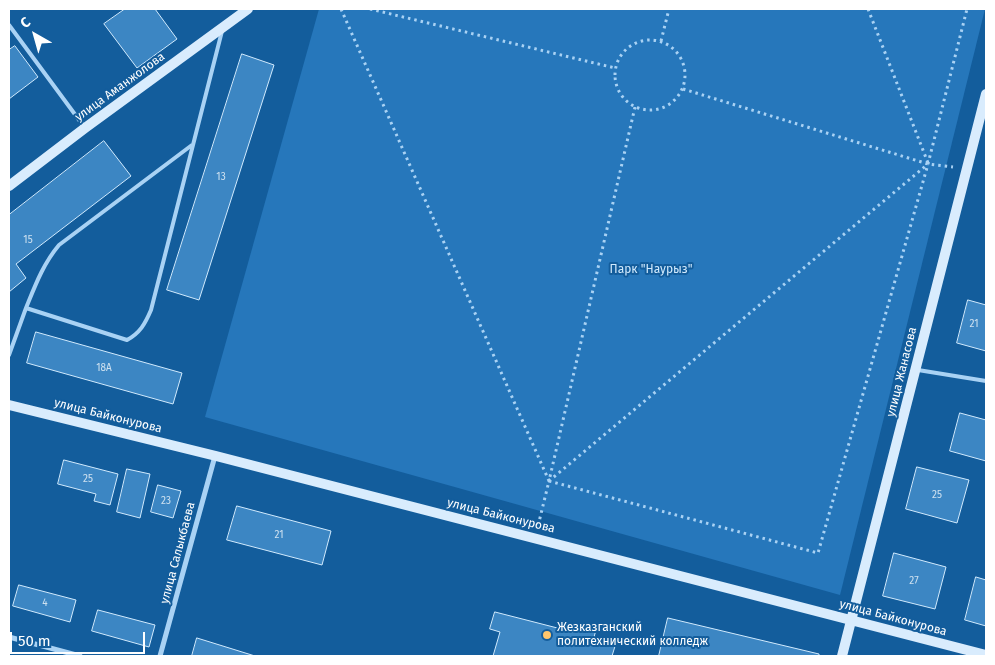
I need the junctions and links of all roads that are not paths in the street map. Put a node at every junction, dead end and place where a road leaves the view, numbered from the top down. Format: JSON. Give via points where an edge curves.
{"nodes":[{"id":1,"x":248,"y":9,"type":"edge"},
{"id":2,"x":9,"y":25,"type":"edge"},
{"id":3,"x":224,"y":27,"type":"junction"},
{"id":4,"x":986,"y":94,"type":"edge"},
{"id":5,"x":85,"y":128,"type":"junction"},
{"id":6,"x":192,"y":146,"type":"junction"},
{"id":7,"x":9,"y":186,"type":"edge"},
{"id":8,"x":26,"y":308,"type":"junction"},
{"id":9,"x":9,"y":355,"type":"edge"},
{"id":10,"x":916,"y":369,"type":"junction"},
{"id":11,"x":986,"y":380,"type":"edge"},
{"id":12,"x":9,"y":405,"type":"edge"},
{"id":13,"x":216,"y":456,"type":"junction"},
{"id":14,"x":851,"y":619,"type":"junction"},
{"id":15,"x":9,"y":636,"type":"edge"},
{"id":16,"x":986,"y":655,"type":"edge"},
{"id":17,"x":80,"y":656,"type":"edge"},
{"id":18,"x":160,"y":656,"type":"edge"},
{"id":19,"x":842,"y":656,"type":"edge"}],
"edges":[{"from":1,"to":3,"type":"street","name":"улица Аманжолова"},
{"from":2,"to":5,"type":"lane"},
{"from":3,"to":5,"type":"street","name":"улица Аманжолова"},
{"from":3,"to":6,"type":"lane"},
{"from":4,"to":10,"type":"street","name":"улица Жанасова"},
{"from":5,"to":7,"type":"street","name":"улица Аманжолова"},
{"from":6,"to":8,"type":"lane","via":[[59,245],[41,272]]},
{"from":6,"to":8,"type":"lane","via":[[151,310],[145,326],[136,335],[127,340]]},
{"from":8,"to":9,"type":"lane"},
{"from":10,"to":11,"type":"lane"},
{"from":10,"to":14,"type":"street","name":"улица Жанасова"},
{"from":12,"to":13,"type":"street","name":"улица Байконурова"},
{"from":13,"to":14,"type":"street","name":"улица Байконурова"},
{"from":13,"to":18,"type":"street","name":"улица Салыкбаева"},
{"from":14,"to":16,"type":"street","name":"улица Байконурова"},
{"from":14,"to":19,"type":"street","name":"улица Жанасова"},
{"from":15,"to":17,"type":"street"}]}
